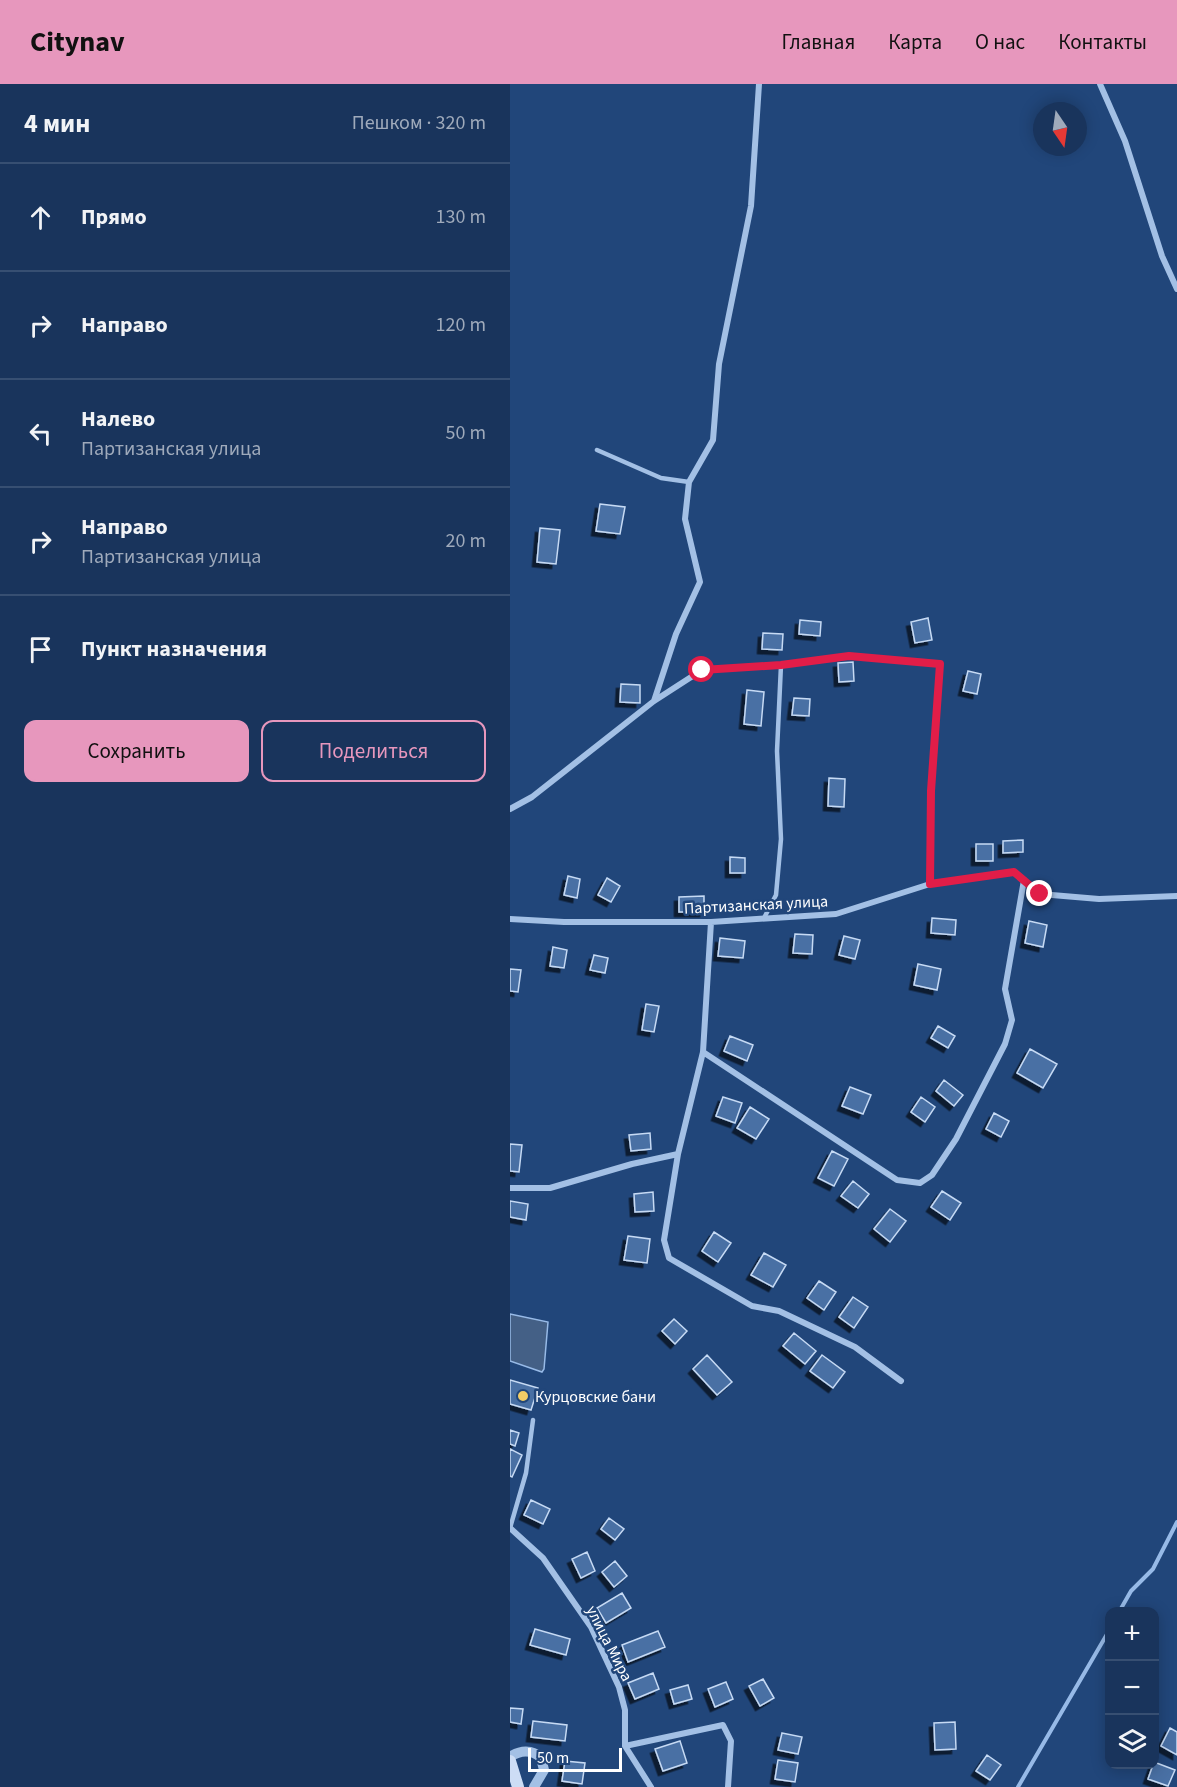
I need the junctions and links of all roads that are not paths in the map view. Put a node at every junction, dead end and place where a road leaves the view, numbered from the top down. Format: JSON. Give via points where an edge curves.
{"nodes":[{"id":1,"x":759,"y":84,"type":"edge"},
{"id":2,"x":1101,"y":84,"type":"edge"},
{"id":3,"x":1177,"y":289,"type":"edge"},
{"id":4,"x":597,"y":450,"type":"dead end"},
{"id":5,"x":689,"y":482,"type":"junction"},
{"id":6,"x":781,"y":665,"type":"junction"},
{"id":7,"x":654,"y":702,"type":"junction"},
{"id":8,"x":510,"y":809,"type":"edge"},
{"id":9,"x":1024,"y":880,"type":"junction"},
{"id":10,"x":930,"y":884,"type":"junction"},
{"id":11,"x":1177,"y":896,"type":"edge"},
{"id":12,"x":764,"y":918,"type":"junction"},
{"id":13,"x":510,"y":919,"type":"edge"},
{"id":14,"x":711,"y":922,"type":"junction"},
{"id":15,"x":703,"y":1052,"type":"junction"},
{"id":16,"x":678,"y":1154,"type":"junction"},
{"id":17,"x":510,"y":1188,"type":"edge"},
{"id":18,"x":901,"y":1381,"type":"dead end"},
{"id":19,"x":533,"y":1420,"type":"dead end"},
{"id":20,"x":510,"y":1528,"type":"edge"},
{"id":21,"x":625,"y":1746,"type":"junction"},
{"id":22,"x":510,"y":1759,"type":"edge"},
{"id":23,"x":518,"y":1787,"type":"edge"},
{"id":24,"x":534,"y":1787,"type":"edge"},
{"id":25,"x":651,"y":1787,"type":"edge"},
{"id":26,"x":728,"y":1787,"type":"edge"}],
"edges":[{"from":1,"to":5,"type":"street","via":[[751,206],[719,364],[713,440]]},
{"from":2,"to":3,"type":"street"},
{"from":4,"to":5,"type":"lane","via":[[661,478]]},
{"from":5,"to":7,"type":"street","via":[[685,519],[700,582],[676,634]]},
{"from":6,"to":7,"type":"street","via":[[702,670]]},
{"from":6,"to":10,"type":"street","via":[[849,656],[940,664],[931,791]]},
{"from":6,"to":12,"type":"lane","via":[[777,751],[781,839],[776,895]]},
{"from":7,"to":8,"type":"street","via":[[532,797]]},
{"from":9,"to":10,"type":"street","name":"Партизанская улица","via":[[1014,872]]},
{"from":9,"to":11,"type":"street","name":"Партизанская улица","via":[[1040,894],[1099,899]]},
{"from":9,"to":15,"type":"street","via":[[1005,989],[1012,1020],[1005,1044],[956,1139],[932,1175],[920,1184],[897,1180]]},
{"from":10,"to":12,"type":"street","name":"Партизанская улица","via":[[836,914]]},
{"from":12,"to":14,"type":"street","name":"Партизанская улица"},
{"from":13,"to":14,"type":"street","name":"Партизанская улица"},
{"from":14,"to":15,"type":"street"},
{"from":15,"to":16,"type":"street"},
{"from":16,"to":17,"type":"street","via":[[550,1188]]},
{"from":16,"to":18,"type":"street","via":[[664,1240],[669,1258],[752,1306],[779,1311],[855,1347]]},
{"from":19,"to":20,"type":"lane","via":[[526,1473]]},
{"from":20,"to":21,"type":"street","name":"улица Мира","via":[[543,1558],[591,1627],[619,1687],[625,1710]]},
{"from":21,"to":25,"type":"street"},
{"from":21,"to":26,"type":"street","via":[[723,1725],[731,1741]]},
{"from":22,"to":23,"type":"main road"},
{"from":22,"to":24,"type":"street","via":[[531,1751],[541,1758],[544,1770]]}]}
